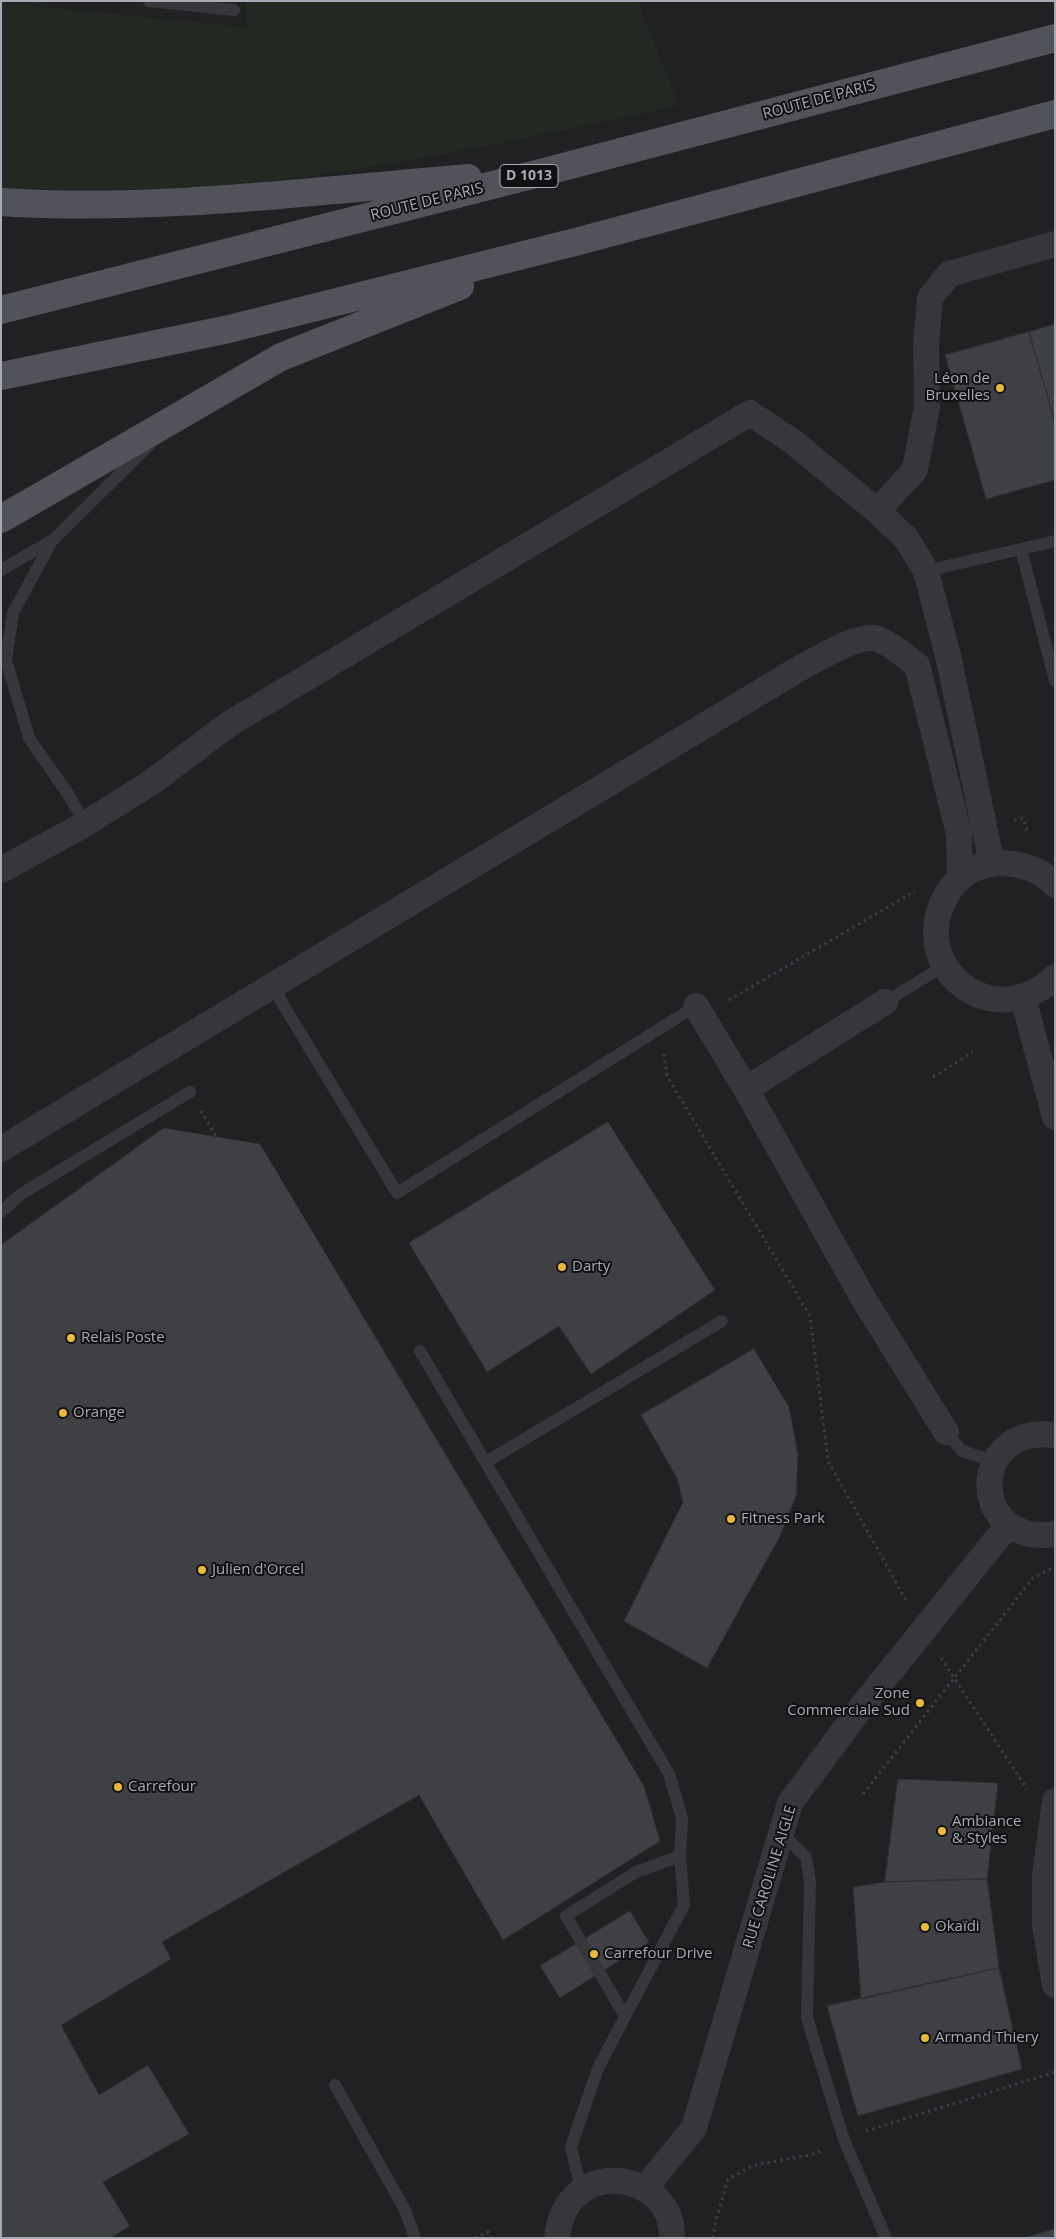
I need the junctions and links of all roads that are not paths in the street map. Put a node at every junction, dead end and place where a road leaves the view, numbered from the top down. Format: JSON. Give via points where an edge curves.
{"nodes":[{"id":1,"x":149,"y":1,"type":"edge"},
{"id":2,"x":234,"y":10,"type":"dead end"},
{"id":3,"x":1055,"y":38,"type":"edge"},
{"id":4,"x":1055,"y":114,"type":"edge"},
{"id":5,"x":544,"y":172,"type":"junction"},
{"id":6,"x":1,"y":202,"type":"edge"},
{"id":7,"x":579,"y":241,"type":"junction"},
{"id":8,"x":1055,"y":244,"type":"edge"},
{"id":9,"x":1,"y":310,"type":"edge"},
{"id":10,"x":1,"y":376,"type":"edge"},
{"id":11,"x":177,"y":418,"type":"junction"},
{"id":12,"x":877,"y":511,"type":"junction"},
{"id":13,"x":1,"y":519,"type":"edge"},
{"id":14,"x":52,"y":541,"type":"junction"},
{"id":15,"x":1055,"y":541,"type":"edge"},
{"id":16,"x":1022,"y":549,"type":"junction"},
{"id":17,"x":1,"y":570,"type":"edge"},
{"id":18,"x":926,"y":571,"type":"junction"},
{"id":19,"x":4,"y":661,"type":"edge"},
{"id":20,"x":1055,"y":682,"type":"edge"},
{"id":21,"x":85,"y":824,"type":"junction"},
{"id":22,"x":992,"y":864,"type":"junction"},
{"id":23,"x":1,"y":870,"type":"edge"},
{"id":24,"x":960,"y":878,"type":"junction"},
{"id":25,"x":1053,"y":882,"type":"edge"},
{"id":26,"x":944,"y":966,"type":"junction"},
{"id":27,"x":1055,"y":977,"type":"edge"},
{"id":28,"x":274,"y":985,"type":"junction"},
{"id":29,"x":1023,"y":998,"type":"junction"},
{"id":30,"x":885,"y":1002,"type":"joint"},
{"id":31,"x":699,"y":1011,"type":"joint"},
{"id":32,"x":746,"y":1089,"type":"junction"},
{"id":33,"x":190,"y":1092,"type":"dead end"},
{"id":34,"x":1055,"y":1117,"type":"edge"},
{"id":35,"x":1,"y":1149,"type":"edge"},
{"id":36,"x":1,"y":1212,"type":"edge"},
{"id":37,"x":722,"y":1321,"type":"dead end"},
{"id":38,"x":420,"y":1351,"type":"dead end"},
{"id":39,"x":946,"y":1432,"type":"joint"},
{"id":40,"x":1055,"y":1435,"type":"edge"},
{"id":41,"x":994,"y":1461,"type":"junction"},
{"id":42,"x":486,"y":1462,"type":"junction"},
{"id":43,"x":1008,"y":1525,"type":"junction"},
{"id":44,"x":1055,"y":1534,"type":"edge"},
{"id":45,"x":1053,"y":1813,"type":"edge"},
{"id":46,"x":782,"y":1834,"type":"junction"},
{"id":47,"x":680,"y":1856,"type":"junction"},
{"id":48,"x":1055,"y":1985,"type":"edge"},
{"id":49,"x":626,"y":2016,"type":"junction"},
{"id":50,"x":335,"y":2085,"type":"dead end"},
{"id":51,"x":645,"y":2188,"type":"junction"},
{"id":52,"x":581,"y":2190,"type":"junction"},
{"id":53,"x":415,"y":2238,"type":"edge"},
{"id":54,"x":557,"y":2238,"type":"edge"},
{"id":55,"x":672,"y":2238,"type":"edge"},
{"id":56,"x":886,"y":2238,"type":"edge"}],
"edges":[{"from":1,"to":2,"type":"lane"},
{"from":3,"to":5,"type":"main road","name":"ROUTE DE PARIS","number":"D 1013"},
{"from":4,"to":7,"type":"main road"},
{"from":5,"to":6,"type":"main road","via":[[182,201],[96,204]]},
{"from":5,"to":9,"type":"main road","name":"ROUTE DE PARIS","number":"D 1013"},
{"from":7,"to":10,"type":"main road","via":[[229,329]]},
{"from":7,"to":11,"type":"main road","via":[[281,357]]},
{"from":8,"to":12,"type":"street","via":[[949,274],[930,298],[926,345],[927,406],[915,470]]},
{"from":11,"to":13,"type":"main road"},
{"from":11,"to":14,"type":"lane"},
{"from":12,"to":18,"type":"street","via":[[906,538]]},
{"from":12,"to":21,"type":"street","via":[[792,441],[750,413],[229,724],[152,782]]},
{"from":14,"to":17,"type":"lane"},
{"from":14,"to":19,"type":"lane","via":[[13,613]]},
{"from":15,"to":16,"type":"lane"},
{"from":16,"to":18,"type":"lane"},
{"from":16,"to":20,"type":"lane"},
{"from":18,"to":22,"type":"street","via":[[950,660]]},
{"from":19,"to":21,"type":"lane","via":[[29,738]]},
{"from":21,"to":23,"type":"street"},
{"from":22,"to":24,"type":"street","via":[[976,868]]},
{"from":22,"to":25,"type":"street","via":[[1013,863],[1033,868]]},
{"from":24,"to":26,"type":"street","via":[[942,900],[936,922],[936,944]]},
{"from":24,"to":28,"type":"street","via":[[959,834],[917,665],[876,638],[858,640],[802,667]]},
{"from":26,"to":29,"type":"street","via":[[958,984],[977,995],[1000,1001]]},
{"from":26,"to":30,"type":"lane"},
{"from":27,"to":29,"type":"street","via":[[1044,988]]},
{"from":28,"to":31,"type":"lane","via":[[397,1193]]},
{"from":28,"to":35,"type":"street"},
{"from":29,"to":34,"type":"street"},
{"from":30,"to":32,"type":"street"},
{"from":31,"to":32,"type":"street"},
{"from":32,"to":39,"type":"street","via":[[863,1298]]},
{"from":33,"to":36,"type":"lane","via":[[21,1194]]},
{"from":37,"to":42,"type":"lane"},
{"from":38,"to":42,"type":"lane"},
{"from":39,"to":41,"type":"lane","via":[[962,1451]]},
{"from":40,"to":41,"type":"street","via":[[1038,1433],[1021,1437]]},
{"from":41,"to":43,"type":"street","via":[[989,1478],[990,1495],[996,1512]]},
{"from":42,"to":47,"type":"lane","via":[[669,1774],[682,1818]]},
{"from":43,"to":44,"type":"street","via":[[1022,1534],[1038,1537]]},
{"from":43,"to":46,"type":"street","name":"RUE CAROLINE AIGLE","via":[[860,1709],[790,1803]]},
{"from":45,"to":48,"type":"street","via":[[1045,1876],[1045,1925]]},
{"from":46,"to":51,"type":"street","name":"RUE CAROLINE AIGLE","via":[[694,2128]]},
{"from":46,"to":56,"type":"lane","via":[[806,1857],[810,1882],[807,2018],[844,2140]]},
{"from":47,"to":49,"type":"lane","via":[[684,1905]]},
{"from":47,"to":49,"type":"lane","via":[[636,1872],[566,1916]]},
{"from":49,"to":52,"type":"lane","via":[[598,2068],[570,2147]]},
{"from":50,"to":53,"type":"lane","via":[[404,2210]]},
{"from":51,"to":52,"type":"street","via":[[618,2180],[599,2182]]},
{"from":51,"to":55,"type":"street","via":[[666,2211]]},
{"from":52,"to":54,"type":"street","via":[[567,2204],[558,2223]]}]}
